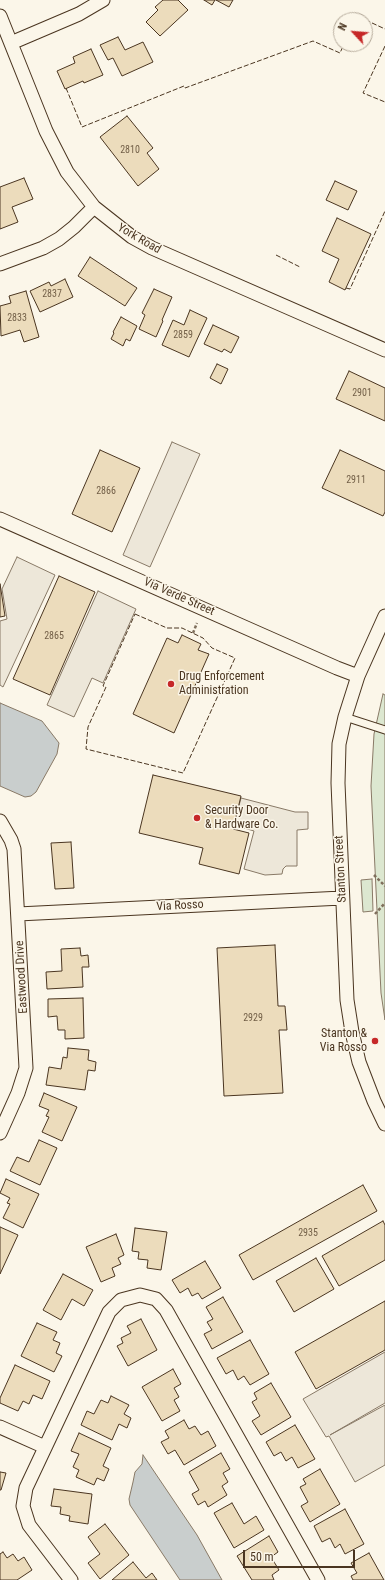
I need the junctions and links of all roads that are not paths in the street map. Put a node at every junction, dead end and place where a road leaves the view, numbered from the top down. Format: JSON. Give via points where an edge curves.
{"nodes":[{"id":1,"x":103,"y":0,"type":"edge"},
{"id":2,"x":0,"y":16,"type":"edge"},
{"id":3,"x":11,"y":43,"type":"junction"},
{"id":4,"x":94,"y":207,"type":"junction"},
{"id":5,"x":0,"y":264,"type":"edge"},
{"id":6,"x":385,"y":350,"type":"edge"},
{"id":7,"x":0,"y":519,"type":"edge"},
{"id":8,"x":385,"y":616,"type":"edge"},
{"id":9,"x":358,"y":676,"type":"junction"},
{"id":10,"x":345,"y":717,"type":"junction"},
{"id":11,"x":385,"y":730,"type":"edge"},
{"id":12,"x":0,"y":821,"type":"edge"},
{"id":13,"x":342,"y":898,"type":"junction"},
{"id":14,"x":18,"y":914,"type":"junction"},
{"id":15,"x":385,"y":1124,"type":"edge"},
{"id":16,"x":0,"y":1133,"type":"edge"},
{"id":17,"x":0,"y":1427,"type":"edge"},
{"id":18,"x":45,"y":1448,"type":"junction"},
{"id":19,"x":72,"y":1580,"type":"edge"},
{"id":20,"x":318,"y":1580,"type":"edge"}],
"edges":[{"from":1,"to":3,"type":"street","via":[[79,14]]},
{"from":2,"to":3,"type":"street","name":"York Road"},
{"from":3,"to":4,"type":"street","name":"York Road","via":[[46,131],[63,165]]},
{"from":4,"to":5,"type":"street","via":[[59,238],[37,250]]},
{"from":4,"to":6,"type":"street","name":"York Road","via":[[132,237],[152,248]]},
{"from":7,"to":9,"type":"street","name":"Via Verde Street"},
{"from":8,"to":9,"type":"street","name":"Stanton Street"},
{"from":9,"to":10,"type":"street","name":"Stanton Street"},
{"from":10,"to":11,"type":"lane"},
{"from":10,"to":13,"type":"street","name":"Stanton Street","via":[[339,744],[338,783]]},
{"from":12,"to":14,"type":"street","name":"Eastwood Drive","via":[[14,849]]},
{"from":13,"to":14,"type":"street","name":"Via Rosso"},
{"from":13,"to":15,"type":"street","name":"Stanton Street","via":[[347,1000],[352,1032],[360,1062]]},
{"from":14,"to":16,"type":"street","name":"Eastwood Drive","via":[[26,1068]]},
{"from":17,"to":18,"type":"street"},
{"from":18,"to":19,"type":"street","via":[[26,1488],[23,1506],[29,1526]]},
{"from":18,"to":20,"type":"street","via":[[109,1312],[121,1300],[140,1295],[156,1299],[166,1310]]}]}
